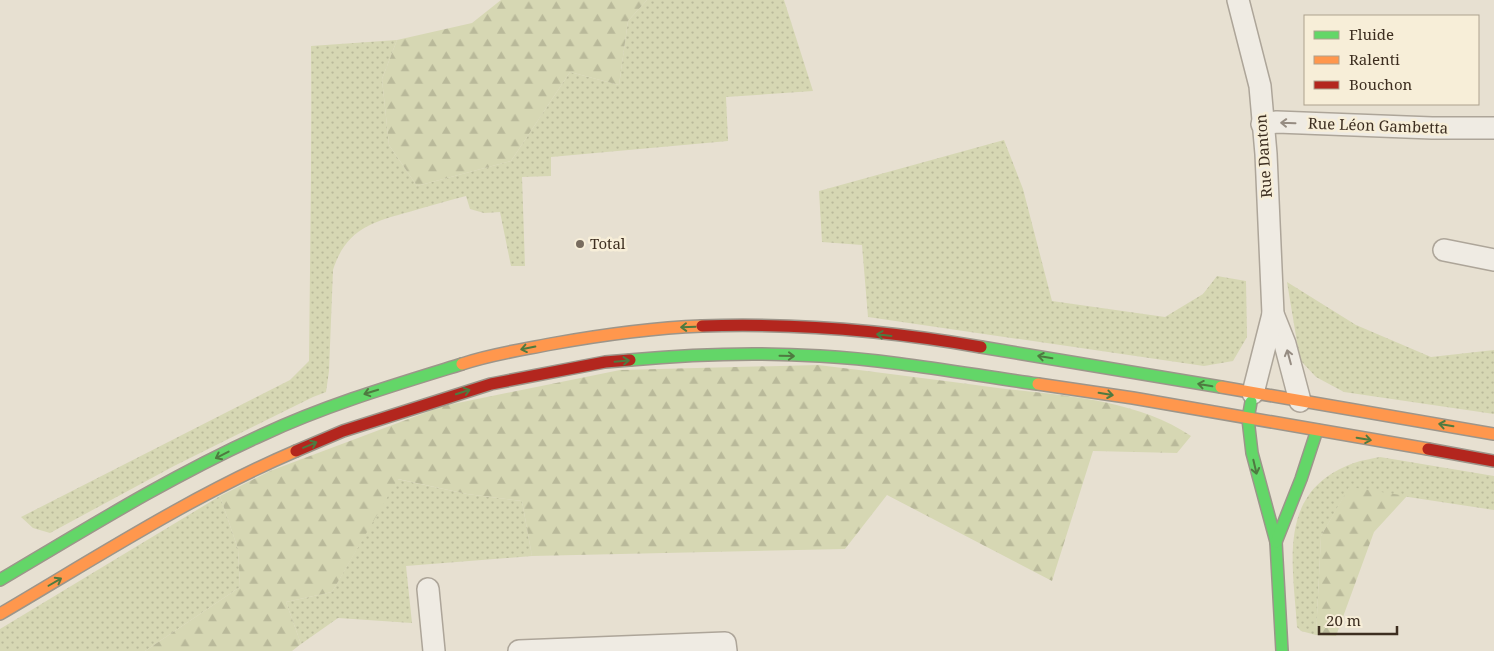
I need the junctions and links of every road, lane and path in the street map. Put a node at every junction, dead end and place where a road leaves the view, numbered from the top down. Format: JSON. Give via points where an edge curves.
{"nodes":[{"id":1,"x":1238,"y":0,"type":"edge"},
{"id":2,"x":1262,"y":124,"type":"junction"},
{"id":3,"x":1494,"y":128,"type":"edge"},
{"id":4,"x":1444,"y":250,"type":"dead end"},
{"id":5,"x":1494,"y":260,"type":"edge"},
{"id":6,"x":1273,"y":314,"type":"junction"},
{"id":7,"x":1253,"y":393,"type":"junction"},
{"id":8,"x":1300,"y":401,"type":"junction"},
{"id":9,"x":1248,"y":419,"type":"junction"},
{"id":10,"x":1316,"y":430,"type":"junction"},
{"id":11,"x":1494,"y":434,"type":"edge"},
{"id":12,"x":1494,"y":461,"type":"edge"},
{"id":13,"x":1276,"y":542,"type":"junction"},
{"id":14,"x":0,"y":580,"type":"edge"},
{"id":15,"x":428,"y":589,"type":"dead end"},
{"id":16,"x":0,"y":614,"type":"edge"},
{"id":17,"x":434,"y":651,"type":"edge"},
{"id":18,"x":519,"y":651,"type":"edge"},
{"id":19,"x":726,"y":651,"type":"edge"},
{"id":20,"x":1282,"y":651,"type":"edge"}],
"edges":[{"from":1,"to":2,"type":"street","name":"Rue Danton","via":[[1260,86]]},
{"from":3,"to":2,"type":"street","name":"Rue Léon Gambetta","one_way":true},
{"from":2,"to":6,"type":"street","name":"Rue Danton"},
{"from":4,"to":5,"type":"street"},
{"from":6,"to":7,"type":"street","name":"Rue Danton"},
{"from":8,"to":6,"type":"street","name":"Rue Danton","one_way":true,"via":[[1285,344]]},
{"from":7,"to":8,"type":"main road"},
{"from":7,"to":9,"type":"main road"},
{"from":7,"to":14,"type":"main road","one_way":true,"via":[[965,344],[836,329],[710,326],[602,335],[486,356],[328,407],[261,435],[153,490]]},
{"from":8,"to":10,"type":"main road"},
{"from":11,"to":8,"type":"main road","one_way":true},
{"from":9,"to":10,"type":"main road"},
{"from":9,"to":13,"type":"main road","one_way":true,"via":[[1255,471]]},
{"from":16,"to":9,"type":"main road","one_way":true,"via":[[169,515],[265,464],[343,431],[491,384],[604,362],[674,356],[820,356],[954,371]]},
{"from":10,"to":12,"type":"main road","one_way":true},
{"from":10,"to":13,"type":"main road","via":[[1304,472]]},
{"from":13,"to":20,"type":"main road"},
{"from":15,"to":17,"type":"street"},
{"from":18,"to":19,"type":"street","via":[[725,643]]}]}
